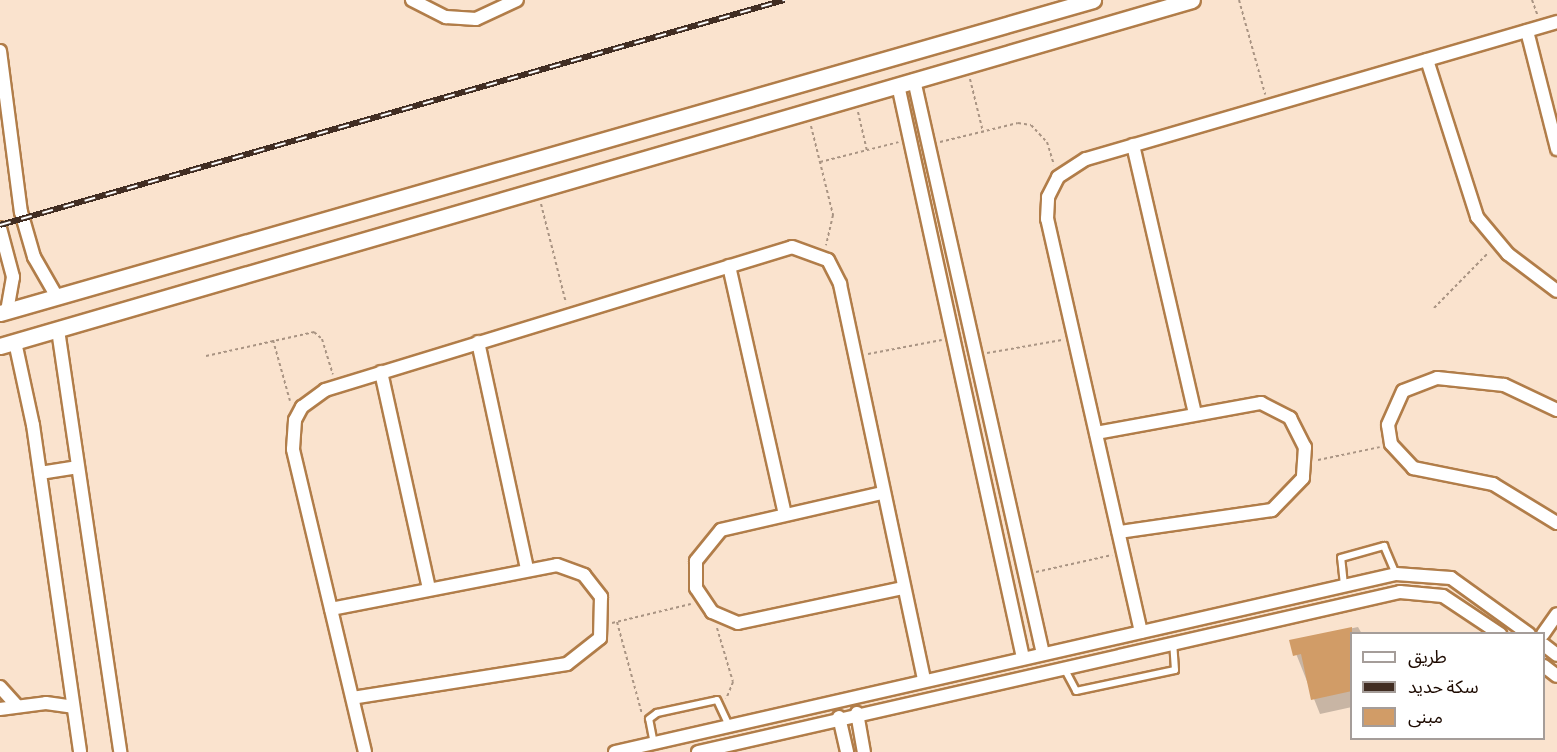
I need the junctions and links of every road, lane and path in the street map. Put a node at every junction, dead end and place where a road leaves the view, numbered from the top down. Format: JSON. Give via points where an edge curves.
{"nodes":[{"id":1,"x":412,"y":0,"type":"edge"},
{"id":2,"x":517,"y":0,"type":"edge"},
{"id":3,"x":1093,"y":0,"type":"edge"},
{"id":4,"x":1192,"y":0,"type":"edge"},
{"id":5,"x":1239,"y":0,"type":"edge"},
{"id":6,"x":1532,"y":0,"type":"edge"},
{"id":7,"x":1557,"y":22,"type":"edge"},
{"id":8,"x":1541,"y":27,"type":"junction"},
{"id":9,"x":1527,"y":31,"type":"junction"},
{"id":10,"x":0,"y":51,"type":"edge"},
{"id":11,"x":1427,"y":60,"type":"junction"},
{"id":12,"x":966,"y":65,"type":"junction"},
{"id":13,"x":915,"y":80,"type":"junction"},
{"id":14,"x":898,"y":85,"type":"junction"},
{"id":15,"x":854,"y":97,"type":"junction"},
{"id":16,"x":1268,"y":106,"type":"junction"},
{"id":17,"x":807,"y":111,"type":"junction"},
{"id":18,"x":926,"y":130,"type":"junction"},
{"id":19,"x":983,"y":132,"type":"junction"},
{"id":20,"x":910,"y":137,"type":"junction"},
{"id":21,"x":1555,"y":141,"type":"edge"},
{"id":22,"x":929,"y":145,"type":"junction"},
{"id":23,"x":1133,"y":145,"type":"junction"},
{"id":24,"x":867,"y":150,"type":"junction"},
{"id":25,"x":520,"y":162,"type":"junction"},
{"id":26,"x":820,"y":162,"type":"junction"},
{"id":27,"x":1058,"y":177,"type":"junction"},
{"id":28,"x":532,"y":188,"type":"junction"},
{"id":29,"x":0,"y":228,"type":"edge"},
{"id":30,"x":1497,"y":243,"type":"junction"},
{"id":31,"x":817,"y":252,"type":"junction"},
{"id":32,"x":166,"y":265,"type":"junction"},
{"id":33,"x":729,"y":266,"type":"junction"},
{"id":34,"x":1557,"y":291,"type":"edge"},
{"id":35,"x":174,"y":292,"type":"junction"},
{"id":36,"x":57,"y":297,"type":"junction"},
{"id":37,"x":1434,"y":308,"type":"dead end"},
{"id":38,"x":3,"y":312,"type":"edge"},
{"id":39,"x":569,"y":315,"type":"junction"},
{"id":40,"x":58,"y":330,"type":"junction"},
{"id":41,"x":954,"y":338,"type":"junction"},
{"id":42,"x":1074,"y":338,"type":"junction"},
{"id":43,"x":273,"y":340,"type":"junction"},
{"id":44,"x":478,"y":342,"type":"junction"},
{"id":45,"x":8,"y":344,"type":"edge"},
{"id":46,"x":976,"y":355,"type":"junction"},
{"id":47,"x":206,"y":356,"type":"dead end"},
{"id":48,"x":855,"y":356,"type":"junction"},
{"id":49,"x":381,"y":372,"type":"junction"},
{"id":50,"x":337,"y":386,"type":"junction"},
{"id":51,"x":1557,"y":410,"type":"edge"},
{"id":52,"x":1195,"y":413,"type":"junction"},
{"id":53,"x":295,"y":420,"type":"junction"},
{"id":54,"x":1096,"y":433,"type":"junction"},
{"id":55,"x":1391,"y":444,"type":"junction"},
{"id":56,"x":1306,"y":463,"type":"junction"},
{"id":57,"x":77,"y":467,"type":"junction"},
{"id":58,"x":40,"y":472,"type":"junction"},
{"id":59,"x":882,"y":493,"type":"junction"},
{"id":60,"x":785,"y":514,"type":"junction"},
{"id":61,"x":1557,"y":523,"type":"edge"},
{"id":62,"x":1119,"y":532,"type":"junction"},
{"id":63,"x":1124,"y":552,"type":"junction"},
{"id":64,"x":527,"y":569,"type":"junction"},
{"id":65,"x":1396,"y":574,"type":"junction"},
{"id":66,"x":1025,"y":575,"type":"junction"},
{"id":67,"x":1366,"y":581,"type":"junction"},
{"id":68,"x":1344,"y":585,"type":"junction"},
{"id":69,"x":902,"y":588,"type":"junction"},
{"id":70,"x":429,"y":589,"type":"junction"},
{"id":71,"x":1372,"y":598,"type":"junction"},
{"id":72,"x":702,"y":601,"type":"junction"},
{"id":73,"x":1031,"y":602,"type":"junction"},
{"id":74,"x":1013,"y":605,"type":"junction"},
{"id":75,"x":331,"y":609,"type":"junction"},
{"id":76,"x":712,"y":612,"type":"junction"},
{"id":77,"x":1557,"y":614,"type":"edge"},
{"id":78,"x":617,"y":622,"type":"junction"},
{"id":79,"x":604,"y":625,"type":"junction"},
{"id":80,"x":1141,"y":632,"type":"junction"},
{"id":81,"x":1498,"y":632,"type":"edge"},
{"id":82,"x":1528,"y":632,"type":"edge"},
{"id":83,"x":1544,"y":632,"type":"edge"},
{"id":84,"x":1098,"y":641,"type":"junction"},
{"id":85,"x":1173,"y":643,"type":"junction"},
{"id":86,"x":1545,"y":646,"type":"edge"},
{"id":87,"x":1043,"y":654,"type":"junction"},
{"id":88,"x":1557,"y":655,"type":"edge"},
{"id":89,"x":1023,"y":658,"type":"junction"},
{"id":90,"x":1102,"y":659,"type":"junction"},
{"id":91,"x":1064,"y":667,"type":"junction"},
{"id":92,"x":1545,"y":667,"type":"edge"},
{"id":93,"x":1557,"y":676,"type":"edge"},
{"id":94,"x":924,"y":681,"type":"junction"},
{"id":95,"x":0,"y":687,"type":"edge"},
{"id":96,"x":353,"y":698,"type":"junction"},
{"id":97,"x":721,"y":702,"type":"junction"},
{"id":98,"x":16,"y":705,"type":"junction"},
{"id":99,"x":73,"y":707,"type":"junction"},
{"id":100,"x":0,"y":710,"type":"edge"},
{"id":101,"x":857,"y":713,"type":"junction"},
{"id":102,"x":839,"y":717,"type":"junction"},
{"id":103,"x":650,"y":718,"type":"junction"},
{"id":104,"x":761,"y":719,"type":"junction"},
{"id":105,"x":729,"y":727,"type":"junction"},
{"id":106,"x":766,"y":737,"type":"junction"},
{"id":107,"x":654,"y":744,"type":"junction"},
{"id":108,"x":80,"y":752,"type":"edge"},
{"id":109,"x":120,"y":752,"type":"edge"},
{"id":110,"x":365,"y":752,"type":"edge"},
{"id":111,"x":615,"y":752,"type":"edge"},
{"id":112,"x":698,"y":752,"type":"edge"},
{"id":113,"x":846,"y":752,"type":"edge"},
{"id":114,"x":864,"y":752,"type":"edge"}],
"edges":[{"from":1,"to":2,"type":"street","via":[[446,17],[476,19]]},
{"from":3,"to":25,"type":"street"},
{"from":4,"to":12,"type":"street"},
{"from":5,"to":16,"type":"path"},
{"from":6,"to":8,"type":"path"},
{"from":7,"to":8,"type":"street"},
{"from":8,"to":9,"type":"street"},
{"from":9,"to":11,"type":"street"},
{"from":9,"to":21,"type":"street"},
{"from":10,"to":36,"type":"street","via":[[21,212],[34,257]]},
{"from":11,"to":16,"type":"street"},
{"from":11,"to":30,"type":"street","via":[[1463,188]]},
{"from":12,"to":13,"type":"street"},
{"from":12,"to":19,"type":"path"},
{"from":13,"to":14,"type":"street"},
{"from":13,"to":18,"type":"street"},
{"from":14,"to":15,"type":"street"},
{"from":14,"to":20,"type":"street"},
{"from":15,"to":17,"type":"street"},
{"from":15,"to":24,"type":"path"},
{"from":16,"to":23,"type":"street"},
{"from":17,"to":26,"type":"path"},
{"from":17,"to":28,"type":"street"},
{"from":18,"to":20,"type":"street"},
{"from":18,"to":22,"type":"street"},
{"from":19,"to":22,"type":"path"},
{"from":19,"to":27,"type":"path","via":[[1030,125],[1047,142]]},
{"from":20,"to":24,"type":"path"},
{"from":20,"to":41,"type":"street"},
{"from":22,"to":46,"type":"street"},
{"from":23,"to":27,"type":"street","via":[[1075,163]]},
{"from":23,"to":52,"type":"street"},
{"from":24,"to":26,"type":"path"},
{"from":25,"to":28,"type":"street"},
{"from":25,"to":32,"type":"street"},
{"from":26,"to":31,"type":"path","via":[[834,227]]},
{"from":27,"to":42,"type":"street","via":[[1048,197],[1047,219]]},
{"from":28,"to":35,"type":"street"},
{"from":28,"to":39,"type":"path"},
{"from":29,"to":38,"type":"street","via":[[13,277]]},
{"from":30,"to":34,"type":"street"},
{"from":30,"to":37,"type":"path"},
{"from":31,"to":33,"type":"street","via":[[792,247]]},
{"from":31,"to":48,"type":"street","via":[[836,272]]},
{"from":32,"to":35,"type":"street"},
{"from":32,"to":36,"type":"street"},
{"from":33,"to":39,"type":"street"},
{"from":33,"to":60,"type":"street"},
{"from":35,"to":40,"type":"street"},
{"from":36,"to":38,"type":"street"},
{"from":39,"to":44,"type":"street"},
{"from":40,"to":45,"type":"street"},
{"from":40,"to":57,"type":"street"},
{"from":41,"to":48,"type":"path"},
{"from":41,"to":74,"type":"street"},
{"from":42,"to":46,"type":"path"},
{"from":42,"to":54,"type":"street"},
{"from":43,"to":47,"type":"path"},
{"from":43,"to":50,"type":"path","via":[[308,332],[320,335]]},
{"from":43,"to":53,"type":"path"},
{"from":44,"to":49,"type":"street"},
{"from":44,"to":64,"type":"street"},
{"from":45,"to":58,"type":"street"},
{"from":46,"to":66,"type":"street"},
{"from":48,"to":59,"type":"street"},
{"from":49,"to":50,"type":"street"},
{"from":49,"to":70,"type":"street"},
{"from":50,"to":53,"type":"street","via":[[312,397]]},
{"from":51,"to":55,"type":"street","via":[[1493,382],[1429,380],[1403,391],[1392,407]]},
{"from":52,"to":54,"type":"street"},
{"from":52,"to":56,"type":"street","via":[[1245,403],[1276,409],[1300,431]]},
{"from":53,"to":75,"type":"street","via":[[293,449]]},
{"from":54,"to":62,"type":"street"},
{"from":55,"to":56,"type":"path"},
{"from":55,"to":61,"type":"street","via":[[1413,468],[1493,484]]},
{"from":56,"to":62,"type":"street","via":[[1295,491],[1272,510]]},
{"from":57,"to":58,"type":"street"},
{"from":57,"to":109,"type":"street"},
{"from":58,"to":99,"type":"street"},
{"from":59,"to":60,"type":"street"},
{"from":59,"to":69,"type":"street"},
{"from":60,"to":72,"type":"street","via":[[734,526],[710,538],[694,575]]},
{"from":62,"to":63,"type":"street"},
{"from":63,"to":66,"type":"path"},
{"from":63,"to":80,"type":"street"},
{"from":64,"to":70,"type":"street"},
{"from":64,"to":79,"type":"street","via":[[557,565],[584,575],[602,597]]},
{"from":65,"to":67,"type":"street"},
{"from":65,"to":68,"type":"lane","via":[[1384,546],[1341,558]]},
{"from":65,"to":82,"type":"street","via":[[1451,578]]},
{"from":66,"to":73,"type":"street"},
{"from":67,"to":68,"type":"street"},
{"from":67,"to":71,"type":"street"},
{"from":68,"to":80,"type":"street"},
{"from":69,"to":76,"type":"street","via":[[753,623]]},
{"from":69,"to":94,"type":"street"},
{"from":70,"to":75,"type":"street"},
{"from":71,"to":81,"type":"street","via":[[1413,590],[1443,596]]},
{"from":71,"to":85,"type":"street"},
{"from":72,"to":76,"type":"street"},
{"from":72,"to":78,"type":"path"},
{"from":73,"to":74,"type":"street"},
{"from":73,"to":87,"type":"street"},
{"from":74,"to":89,"type":"street"},
{"from":75,"to":96,"type":"street"},
{"from":76,"to":97,"type":"path","via":[[732,682]]},
{"from":77,"to":83,"type":"street"},
{"from":78,"to":79,"type":"path"},
{"from":78,"to":103,"type":"path","via":[[634,702]]},
{"from":79,"to":96,"type":"street","via":[[591,650],[567,664]]},
{"from":80,"to":84,"type":"street"},
{"from":84,"to":87,"type":"street"},
{"from":84,"to":90,"type":"street"},
{"from":85,"to":90,"type":"street"},
{"from":85,"to":91,"type":"lane","via":[[1174,670],[1076,691]]},
{"from":86,"to":88,"type":"street"},
{"from":87,"to":89,"type":"street"},
{"from":89,"to":94,"type":"street"},
{"from":90,"to":91,"type":"street"},
{"from":91,"to":101,"type":"street"},
{"from":92,"to":93,"type":"street"},
{"from":94,"to":104,"type":"street"},
{"from":95,"to":98,"type":"street"},
{"from":96,"to":110,"type":"street"},
{"from":97,"to":103,"type":"lane"},
{"from":97,"to":105,"type":"lane"},
{"from":98,"to":99,"type":"street"},
{"from":98,"to":100,"type":"street"},
{"from":99,"to":108,"type":"street"},
{"from":101,"to":102,"type":"street"},
{"from":101,"to":114,"type":"street"},
{"from":102,"to":106,"type":"street"},
{"from":102,"to":113,"type":"street"},
{"from":103,"to":107,"type":"lane"},
{"from":104,"to":105,"type":"street"},
{"from":104,"to":106,"type":"street"},
{"from":105,"to":107,"type":"street"},
{"from":106,"to":112,"type":"street"},
{"from":107,"to":111,"type":"street"}]}
